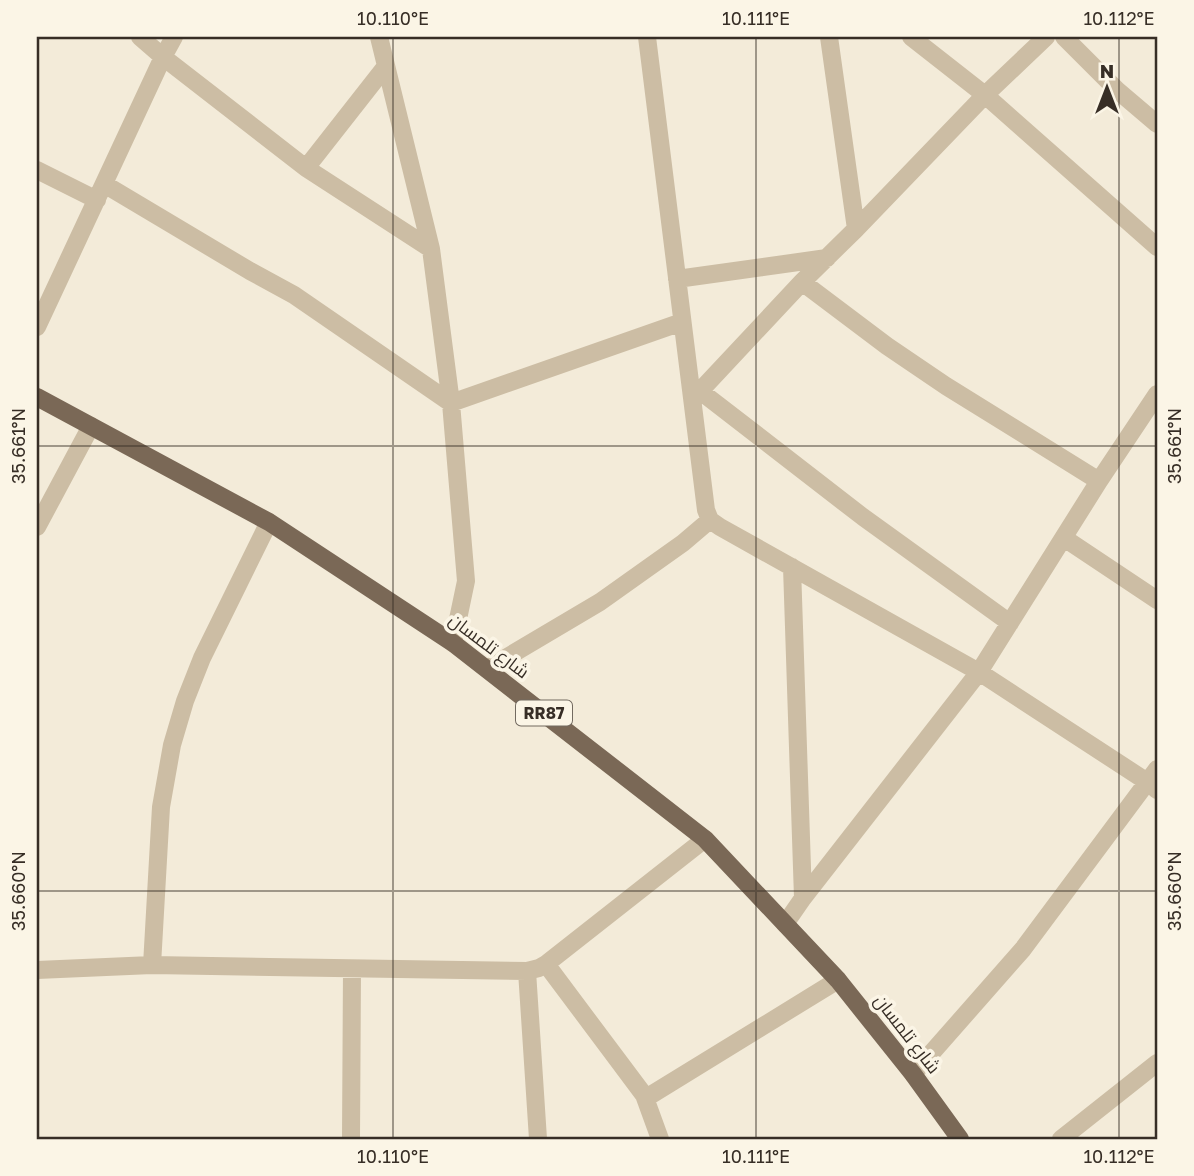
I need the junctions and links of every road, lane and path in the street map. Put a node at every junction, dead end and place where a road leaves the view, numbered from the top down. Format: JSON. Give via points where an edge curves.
{"nodes":[{"id":1,"x":139,"y":37,"type":"edge"},
{"id":2,"x":174,"y":37,"type":"edge"},
{"id":3,"x":379,"y":37,"type":"edge"},
{"id":4,"x":647,"y":37,"type":"edge"},
{"id":5,"x":829,"y":37,"type":"edge"},
{"id":6,"x":911,"y":37,"type":"edge"},
{"id":7,"x":1046,"y":37,"type":"edge"},
{"id":8,"x":1063,"y":37,"type":"edge"},
{"id":9,"x":163,"y":57,"type":"junction"},
{"id":10,"x":386,"y":66,"type":"junction"},
{"id":11,"x":985,"y":95,"type":"junction"},
{"id":12,"x":1157,"y":124,"type":"edge"},
{"id":13,"x":306,"y":168,"type":"junction"},
{"id":14,"x":37,"y":170,"type":"edge"},
{"id":15,"x":101,"y":192,"type":"junction"},
{"id":16,"x":856,"y":229,"type":"junction"},
{"id":17,"x":1157,"y":247,"type":"edge"},
{"id":18,"x":431,"y":249,"type":"junction"},
{"id":19,"x":827,"y":258,"type":"junction"},
{"id":20,"x":677,"y":279,"type":"junction"},
{"id":21,"x":802,"y":282,"type":"junction"},
{"id":22,"x":682,"y":322,"type":"junction"},
{"id":23,"x":37,"y":327,"type":"edge"},
{"id":24,"x":696,"y":394,"type":"junction"},
{"id":25,"x":1157,"y":394,"type":"edge"},
{"id":26,"x":37,"y":397,"type":"edge"},
{"id":27,"x":451,"y":404,"type":"junction"},
{"id":28,"x":91,"y":426,"type":"junction"},
{"id":29,"x":1099,"y":481,"type":"junction"},
{"id":30,"x":710,"y":520,"type":"junction"},
{"id":31,"x":270,"y":522,"type":"junction"},
{"id":32,"x":37,"y":527,"type":"edge"},
{"id":33,"x":1064,"y":538,"type":"junction"},
{"id":34,"x":792,"y":567,"type":"junction"},
{"id":35,"x":1157,"y":600,"type":"edge"},
{"id":36,"x":1010,"y":623,"type":"junction"},
{"id":37,"x":453,"y":643,"type":"junction"},
{"id":38,"x":487,"y":669,"type":"junction"},
{"id":39,"x":979,"y":672,"type":"junction"},
{"id":40,"x":1154,"y":781,"type":"edge"},
{"id":41,"x":705,"y":839,"type":"junction"},
{"id":42,"x":803,"y":898,"type":"junction"},
{"id":43,"x":785,"y":925,"type":"junction"},
{"id":44,"x":152,"y":964,"type":"junction"},
{"id":45,"x":546,"y":964,"type":"junction"},
{"id":46,"x":352,"y":969,"type":"junction"},
{"id":47,"x":37,"y":970,"type":"edge"},
{"id":48,"x":527,"y":971,"type":"junction"},
{"id":49,"x":838,"y":980,"type":"junction"},
{"id":50,"x":1157,"y":1063,"type":"edge"},
{"id":51,"x":912,"y":1074,"type":"junction"},
{"id":52,"x":646,"y":1098,"type":"junction"},
{"id":53,"x":351,"y":1139,"type":"edge"},
{"id":54,"x":538,"y":1139,"type":"edge"},
{"id":55,"x":660,"y":1139,"type":"edge"},
{"id":56,"x":959,"y":1139,"type":"edge"},
{"id":57,"x":1061,"y":1139,"type":"edge"}],
"edges":[{"from":1,"to":9,"type":"street"},
{"from":2,"to":9,"type":"street"},
{"from":3,"to":10,"type":"street"},
{"from":4,"to":20,"type":"street"},
{"from":5,"to":16,"type":"street"},
{"from":6,"to":11,"type":"street"},
{"from":7,"to":11,"type":"street"},
{"from":8,"to":12,"type":"street"},
{"from":9,"to":13,"type":"street"},
{"from":9,"to":15,"type":"street"},
{"from":10,"to":13,"type":"street"},
{"from":10,"to":18,"type":"street"},
{"from":11,"to":16,"type":"street"},
{"from":11,"to":17,"type":"street"},
{"from":13,"to":18,"type":"street"},
{"from":14,"to":15,"type":"street"},
{"from":15,"to":23,"type":"street"},
{"from":15,"to":27,"type":"street","via":[[294,295]]},
{"from":16,"to":19,"type":"street"},
{"from":18,"to":27,"type":"street"},
{"from":19,"to":20,"type":"street"},
{"from":19,"to":21,"type":"street"},
{"from":20,"to":22,"type":"street"},
{"from":21,"to":24,"type":"street"},
{"from":21,"to":29,"type":"street","via":[[946,386]]},
{"from":22,"to":24,"type":"street"},
{"from":22,"to":27,"type":"street"},
{"from":24,"to":30,"type":"street"},
{"from":24,"to":36,"type":"street"},
{"from":25,"to":29,"type":"street"},
{"from":26,"to":28,"type":"main road","name":"شارع تلمسان","number":"RR87"},
{"from":27,"to":37,"type":"street","via":[[466,581]]},
{"from":28,"to":31,"type":"main road","name":"شارع تلمسان","number":"RR87"},
{"from":28,"to":32,"type":"street"},
{"from":29,"to":33,"type":"street"},
{"from":30,"to":34,"type":"street"},
{"from":30,"to":38,"type":"street","via":[[600,602]]},
{"from":31,"to":37,"type":"main road","name":"شارع تلمسان","number":"RR87"},
{"from":31,"to":44,"type":"street","via":[[202,657],[172,745],[160,807]]},
{"from":33,"to":35,"type":"street"},
{"from":33,"to":36,"type":"street"},
{"from":34,"to":39,"type":"street"},
{"from":34,"to":42,"type":"street"},
{"from":36,"to":39,"type":"street"},
{"from":37,"to":38,"type":"main road","name":"شارع تلمسان","number":"RR87"},
{"from":38,"to":41,"type":"main road","name":"شارع تلمسان","number":"RR87"},
{"from":39,"to":40,"type":"street"},
{"from":39,"to":42,"type":"street"},
{"from":40,"to":51,"type":"street","via":[[1023,949]]},
{"from":41,"to":43,"type":"main road","name":"شارع تلمسان","number":"RR87"},
{"from":41,"to":45,"type":"street"},
{"from":42,"to":43,"type":"street"},
{"from":43,"to":49,"type":"main road","name":"شارع تلمسان","number":"RR87"},
{"from":44,"to":46,"type":"street"},
{"from":44,"to":47,"type":"street"},
{"from":45,"to":48,"type":"street"},
{"from":45,"to":52,"type":"street"},
{"from":46,"to":48,"type":"street"},
{"from":46,"to":53,"type":"street"},
{"from":48,"to":54,"type":"street"},
{"from":49,"to":51,"type":"main road","name":"شارع تلمسان","number":"RR87"},
{"from":49,"to":52,"type":"street"},
{"from":50,"to":57,"type":"street"},
{"from":51,"to":56,"type":"main road","name":"شارع تلمسان","number":"RR87"},
{"from":52,"to":55,"type":"street"}]}
